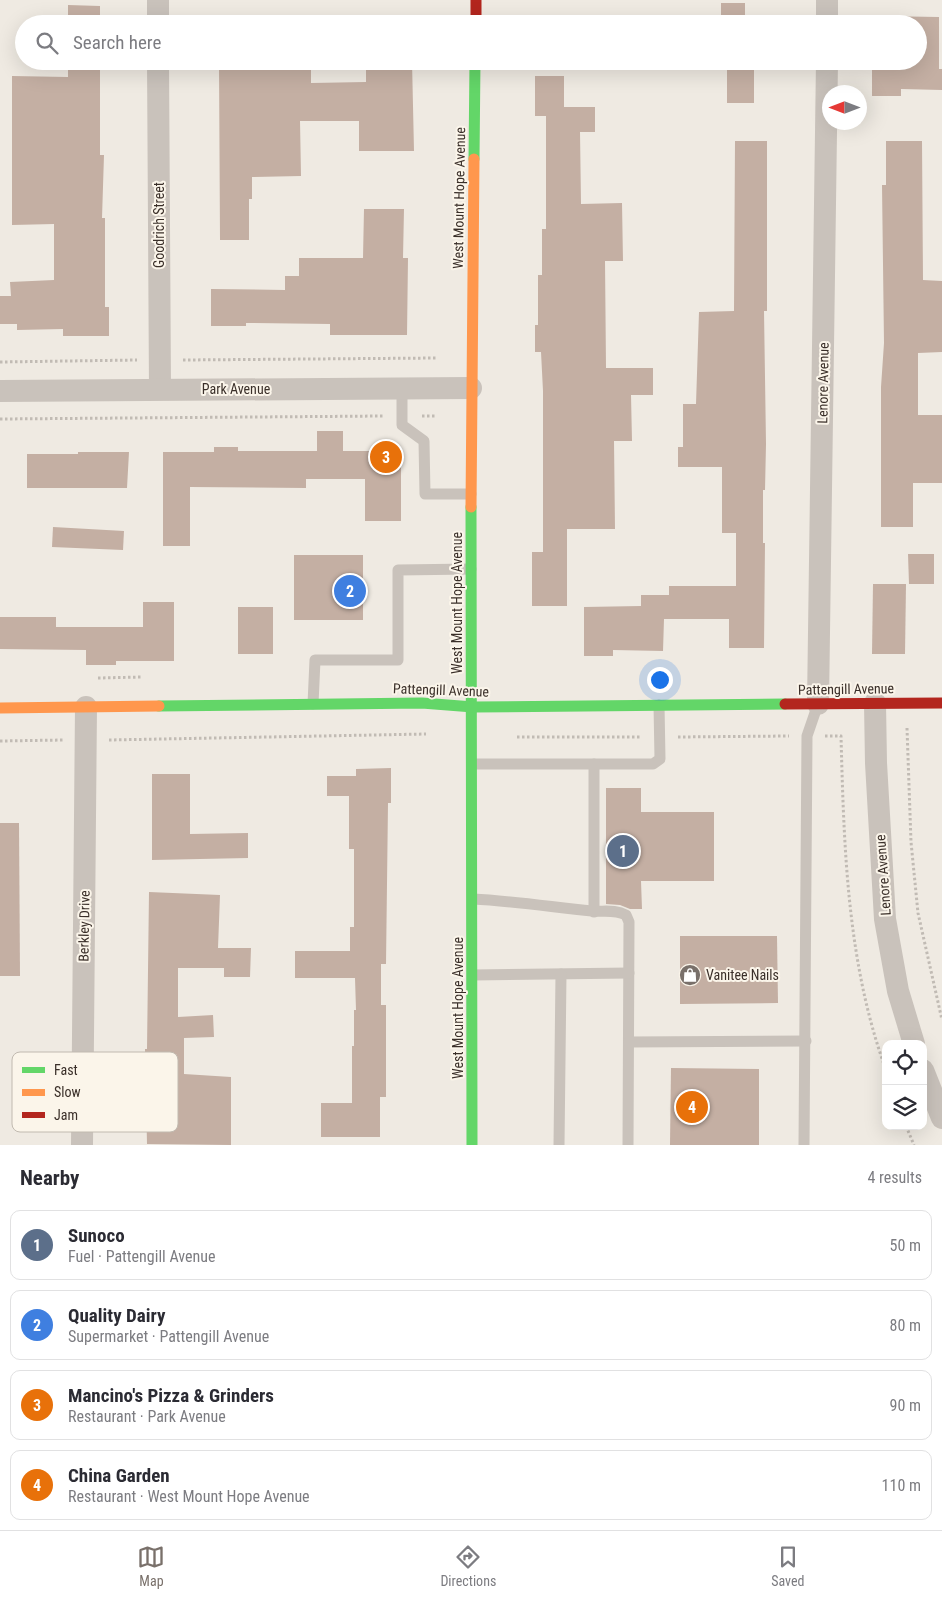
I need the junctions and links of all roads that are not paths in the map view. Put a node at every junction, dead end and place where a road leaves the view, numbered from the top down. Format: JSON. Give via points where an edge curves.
{"nodes":[{"id":1,"x":158,"y":0,"type":"edge"},
{"id":2,"x":476,"y":0,"type":"edge"},
{"id":3,"x":827,"y":0,"type":"edge"},
{"id":4,"x":158,"y":15,"type":"edge"},
{"id":5,"x":476,"y":15,"type":"edge"},
{"id":6,"x":827,"y":15,"type":"edge"},
{"id":7,"x":158,"y":70,"type":"edge"},
{"id":8,"x":475,"y":70,"type":"edge"},
{"id":9,"x":826,"y":70,"type":"edge"},
{"id":10,"x":402,"y":388,"type":"junction"},
{"id":11,"x":471,"y":388,"type":"junction"},
{"id":12,"x":160,"y":389,"type":"junction"},
{"id":13,"x":0,"y":391,"type":"edge"},
{"id":14,"x":471,"y":494,"type":"junction"},
{"id":15,"x":471,"y":569,"type":"junction"},
{"id":16,"x":876,"y":703,"type":"junction"},
{"id":17,"x":942,"y":703,"type":"edge"},
{"id":18,"x":313,"y":704,"type":"junction"},
{"id":19,"x":818,"y":704,"type":"junction"},
{"id":20,"x":659,"y":705,"type":"junction"},
{"id":21,"x":86,"y":707,"type":"junction"},
{"id":22,"x":473,"y":707,"type":"junction"},
{"id":23,"x":0,"y":708,"type":"edge"},
{"id":24,"x":473,"y":764,"type":"junction"},
{"id":25,"x":594,"y":764,"type":"junction"},
{"id":26,"x":473,"y":899,"type":"junction"},
{"id":27,"x":594,"y":912,"type":"junction"},
{"id":28,"x":629,"y":973,"type":"junction"},
{"id":29,"x":561,"y":974,"type":"junction"},
{"id":30,"x":473,"y":976,"type":"junction"},
{"id":31,"x":913,"y":1040,"type":"edge"},
{"id":32,"x":806,"y":1041,"type":"junction"},
{"id":33,"x":629,"y":1042,"type":"junction"},
{"id":34,"x":83,"y":1052,"type":"edge"},
{"id":35,"x":927,"y":1080,"type":"edge"},
{"id":36,"x":942,"y":1118,"type":"edge"},
{"id":37,"x":82,"y":1132,"type":"edge"},
{"id":38,"x":82,"y":1145,"type":"edge"},
{"id":39,"x":472,"y":1145,"type":"edge"},
{"id":40,"x":559,"y":1145,"type":"edge"},
{"id":41,"x":628,"y":1145,"type":"edge"},
{"id":42,"x":804,"y":1145,"type":"edge"}],
"edges":[{"from":1,"to":4,"type":"street"},
{"from":2,"to":5,"type":"street"},
{"from":3,"to":6,"type":"street"},
{"from":7,"to":12,"type":"street","name":"Goodrich Street"},
{"from":8,"to":11,"type":"street","name":"West Mount Hope Avenue"},
{"from":9,"to":19,"type":"street","name":"Lenore Avenue"},
{"from":10,"to":11,"type":"street","name":"Park Avenue"},
{"from":10,"to":12,"type":"street","name":"Park Avenue"},
{"from":10,"to":14,"type":"lane","via":[[402,425],[424,442],[425,494]]},
{"from":11,"to":14,"type":"street","name":"West Mount Hope Avenue"},
{"from":12,"to":13,"type":"street","name":"Park Avenue"},
{"from":14,"to":15,"type":"street","name":"West Mount Hope Avenue"},
{"from":15,"to":18,"type":"lane","via":[[398,570],[398,660],[315,660]]},
{"from":15,"to":22,"type":"street","name":"West Mount Hope Avenue"},
{"from":16,"to":17,"type":"street","name":"Pattengill Avenue"},
{"from":16,"to":19,"type":"street","name":"Pattengill Avenue"},
{"from":16,"to":31,"type":"street","name":"Lenore Avenue","via":[[885,919],[898,992]]},
{"from":18,"to":21,"type":"street","name":"Pattengill Avenue"},
{"from":18,"to":22,"type":"street","name":"Pattengill Avenue"},
{"from":19,"to":20,"type":"street","name":"Pattengill Avenue"},
{"from":19,"to":32,"type":"lane","via":[[807,736]]},
{"from":20,"to":22,"type":"street","name":"Pattengill Avenue"},
{"from":20,"to":25,"type":"lane","via":[[660,759],[653,764]]},
{"from":21,"to":23,"type":"street","name":"Pattengill Avenue"},
{"from":21,"to":34,"type":"street","name":"Berkley Drive"},
{"from":22,"to":24,"type":"street","name":"West Mount Hope Avenue"},
{"from":24,"to":25,"type":"lane"},
{"from":24,"to":26,"type":"street","name":"West Mount Hope Avenue"},
{"from":25,"to":27,"type":"lane"},
{"from":26,"to":27,"type":"lane","via":[[516,901]]},
{"from":26,"to":30,"type":"street","name":"West Mount Hope Avenue"},
{"from":27,"to":28,"type":"lane","via":[[626,915],[629,922]]},
{"from":28,"to":29,"type":"lane"},
{"from":28,"to":33,"type":"lane"},
{"from":29,"to":30,"type":"lane"},
{"from":29,"to":40,"type":"lane"},
{"from":30,"to":39,"type":"street","name":"West Mount Hope Avenue"},
{"from":32,"to":33,"type":"lane"},
{"from":32,"to":42,"type":"lane"},
{"from":33,"to":41,"type":"lane"},
{"from":35,"to":36,"type":"street"},
{"from":37,"to":38,"type":"street","name":"Berkley Drive"}]}
